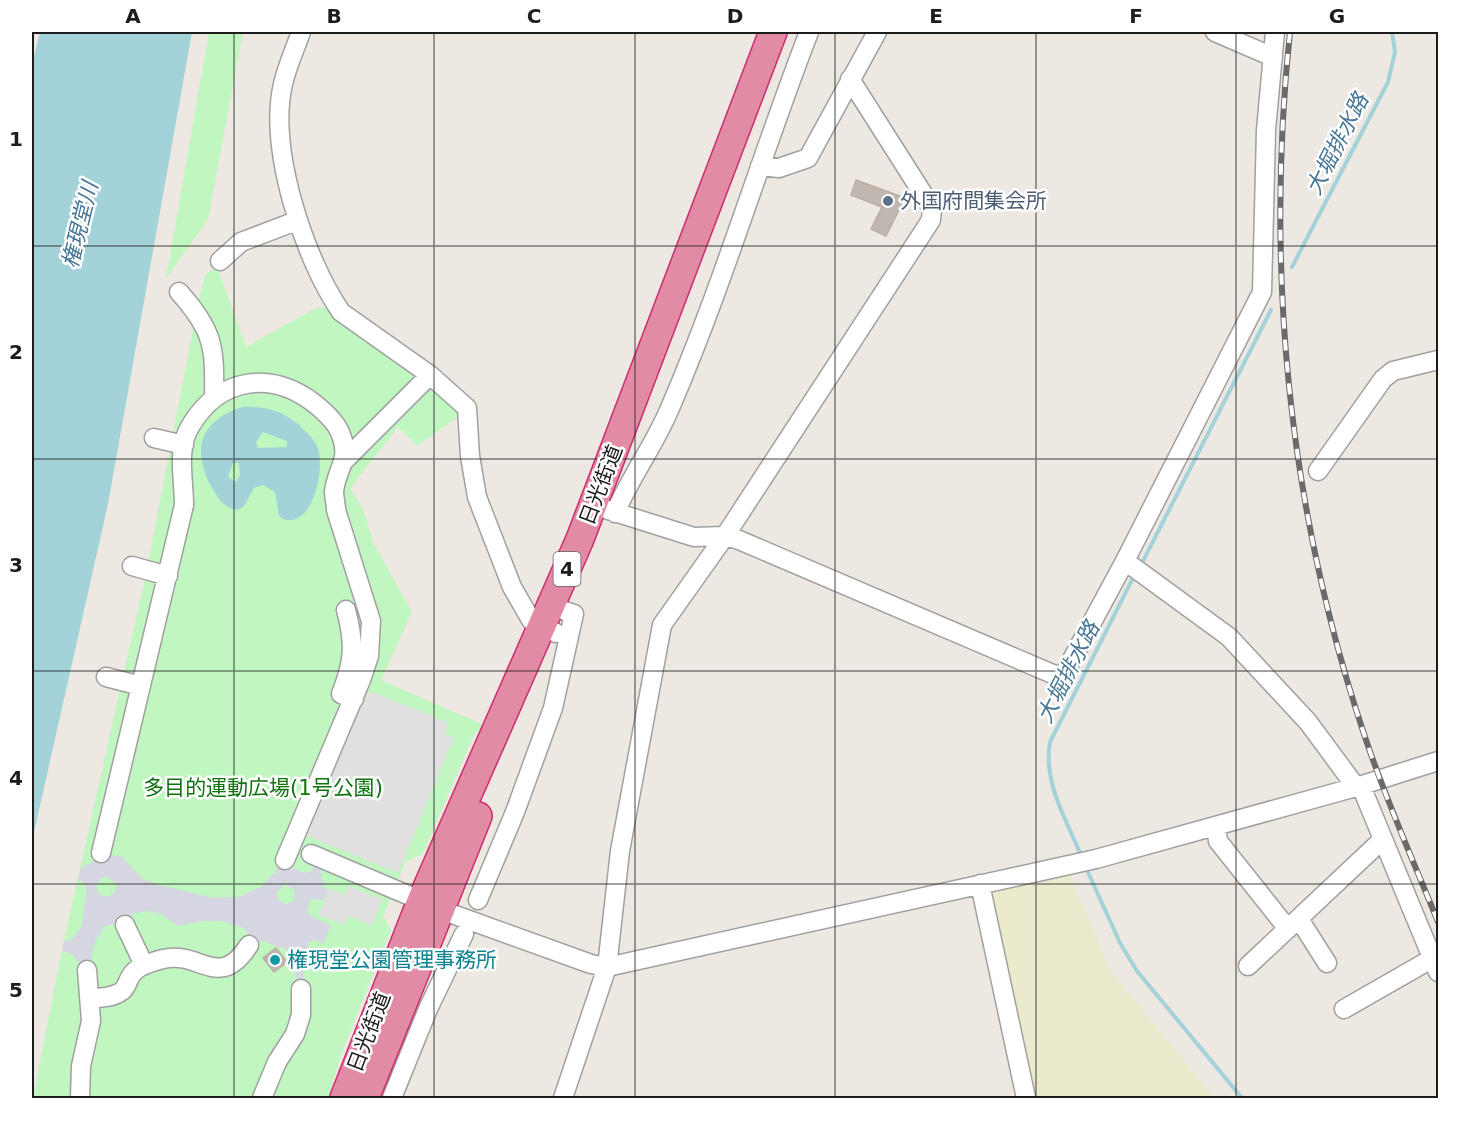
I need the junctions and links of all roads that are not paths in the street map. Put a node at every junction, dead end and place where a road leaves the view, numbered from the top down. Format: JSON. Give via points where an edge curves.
{"nodes":[{"id":1,"x":301,"y":32,"type":"edge"},
{"id":2,"x":773,"y":32,"type":"edge"},
{"id":3,"x":789,"y":32,"type":"edge"},
{"id":4,"x":809,"y":32,"type":"edge"},
{"id":5,"x":877,"y":32,"type":"edge"},
{"id":6,"x":1215,"y":32,"type":"edge"},
{"id":7,"x":1275,"y":32,"type":"edge"},
{"id":8,"x":1273,"y":57,"type":"junction"},
{"id":9,"x":850,"y":79,"type":"junction"},
{"id":10,"x":760,"y":166,"type":"junction"},
{"id":11,"x":296,"y":221,"type":"junction"},
{"id":12,"x":220,"y":261,"type":"dead end"},
{"id":13,"x":179,"y":292,"type":"dead end"},
{"id":14,"x":1438,"y":360,"type":"edge"},
{"id":15,"x":430,"y":375,"type":"junction"},
{"id":16,"x":214,"y":396,"type":"junction"},
{"id":17,"x":154,"y":438,"type":"dead end"},
{"id":18,"x":184,"y":446,"type":"junction"},
{"id":19,"x":344,"y":461,"type":"junction"},
{"id":20,"x":1318,"y":471,"type":"dead end"},
{"id":21,"x":610,"y":511,"type":"junction"},
{"id":22,"x":725,"y":536,"type":"junction"},
{"id":23,"x":1125,"y":561,"type":"junction"},
{"id":24,"x":132,"y":566,"type":"dead end"},
{"id":25,"x":168,"y":576,"type":"junction"},
{"id":26,"x":346,"y":610,"type":"dead end"},
{"id":27,"x":555,"y":623,"type":"junction"},
{"id":28,"x":106,"y":677,"type":"dead end"},
{"id":29,"x":141,"y":686,"type":"junction"},
{"id":30,"x":354,"y":699,"type":"junction"},
{"id":31,"x":1438,"y":761,"type":"edge"},
{"id":32,"x":1359,"y":786,"type":"junction"},
{"id":33,"x":1216,"y":826,"type":"junction"},
{"id":34,"x":1382,"y":840,"type":"junction"},
{"id":35,"x":101,"y":853,"type":"dead end"},
{"id":36,"x":311,"y":854,"type":"dead end"},
{"id":37,"x":285,"y":860,"type":"dead end"},
{"id":38,"x":980,"y":884,"type":"junction"},
{"id":39,"x":478,"y":900,"type":"dead end"},
{"id":40,"x":430,"y":905,"type":"junction"},
{"id":41,"x":1293,"y":924,"type":"junction"},
{"id":42,"x":125,"y":925,"type":"dead end"},
{"id":43,"x":464,"y":934,"type":"dead end"},
{"id":44,"x":249,"y":945,"type":"dead end"},
{"id":45,"x":1327,"y":963,"type":"dead end"},
{"id":46,"x":144,"y":965,"type":"junction"},
{"id":47,"x":1436,"y":965,"type":"edge"},
{"id":48,"x":607,"y":966,"type":"junction"},
{"id":49,"x":1248,"y":966,"type":"dead end"},
{"id":50,"x":87,"y":970,"type":"dead end"},
{"id":51,"x":302,"y":989,"type":"dead end"},
{"id":52,"x":90,"y":999,"type":"junction"},
{"id":53,"x":1344,"y":1009,"type":"dead end"},
{"id":54,"x":80,"y":1098,"type":"edge"},
{"id":55,"x":262,"y":1098,"type":"edge"},
{"id":56,"x":344,"y":1098,"type":"edge"},
{"id":57,"x":365,"y":1098,"type":"edge"},
{"id":58,"x":392,"y":1098,"type":"edge"},
{"id":59,"x":563,"y":1098,"type":"edge"},
{"id":60,"x":1026,"y":1098,"type":"edge"}],
"edges":[{"from":1,"to":11,"type":"street","via":[[283,85],[281,142]]},
{"from":2,"to":27,"type":"highway","name":"日光街道","number":"4"},
{"from":3,"to":21,"type":"highway","name":"日光街道","number":"4"},
{"from":4,"to":10,"type":"street"},
{"from":5,"to":9,"type":"street"},
{"from":6,"to":8,"type":"street"},
{"from":7,"to":8,"type":"street"},
{"from":8,"to":23,"type":"street","via":[[1266,130],[1262,292]]},
{"from":9,"to":10,"type":"street","via":[[808,158],[779,168]]},
{"from":9,"to":22,"type":"street","via":[[932,208],[931,220]]},
{"from":10,"to":21,"type":"street","via":[[732,253],[670,410]]},
{"from":11,"to":12,"type":"street","via":[[241,242]]},
{"from":11,"to":15,"type":"street","via":[[341,312]]},
{"from":13,"to":16,"type":"street","via":[[197,313],[212,343]]},
{"from":14,"to":20,"type":"street","via":[[1394,371],[1383,379]]},
{"from":15,"to":19,"type":"street"},
{"from":15,"to":27,"type":"street","via":[[466,408],[477,497],[512,587],[531,620]]},
{"from":16,"to":18,"type":"street","via":[[190,426]]},
{"from":16,"to":19,"type":"street","via":[[248,382],[268,381],[303,394],[341,432],[346,451]]},
{"from":17,"to":18,"type":"street"},
{"from":18,"to":25,"type":"street","via":[[184,505]]},
{"from":19,"to":30,"type":"street","via":[[334,491],[336,510],[371,621],[369,656]]},
{"from":21,"to":22,"type":"street","via":[[694,537]]},
{"from":21,"to":27,"type":"highway","name":"日光街道","number":"4"},
{"from":22,"to":23,"type":"street","via":[[1062,678]]},
{"from":22,"to":48,"type":"street","via":[[662,626],[621,851]]},
{"from":23,"to":32,"type":"street","via":[[1229,637],[1308,722]]},
{"from":24,"to":25,"type":"street"},
{"from":25,"to":29,"type":"street"},
{"from":26,"to":30,"type":"street","via":[[353,638],[352,667],[341,694]]},
{"from":27,"to":39,"type":"street","via":[[574,614],[553,708]]},
{"from":27,"to":40,"type":"highway","name":"日光街道","number":"4"},
{"from":28,"to":29,"type":"street"},
{"from":29,"to":35,"type":"street"},
{"from":30,"to":37,"type":"street"},
{"from":31,"to":32,"type":"street"},
{"from":32,"to":33,"type":"street"},
{"from":32,"to":34,"type":"street"},
{"from":33,"to":38,"type":"street","via":[[1095,859]]},
{"from":33,"to":41,"type":"street","via":[[1218,842]]},
{"from":34,"to":41,"type":"street"},
{"from":34,"to":47,"type":"street"},
{"from":36,"to":40,"type":"street"},
{"from":38,"to":48,"type":"street"},
{"from":38,"to":60,"type":"street"},
{"from":40,"to":48,"type":"street","via":[[591,964]]},
{"from":40,"to":56,"type":"highway","name":"日光街道","number":"4"},
{"from":40,"to":57,"type":"highway","name":"日光街道","number":"4"},
{"from":41,"to":45,"type":"street"},
{"from":41,"to":49,"type":"street"},
{"from":42,"to":46,"type":"street"},
{"from":43,"to":58,"type":"street"},
{"from":44,"to":46,"type":"street","via":[[241,958],[213,969],[178,957]]},
{"from":46,"to":52,"type":"street","via":[[134,971],[123,991]]},
{"from":47,"to":53,"type":"street"},
{"from":48,"to":59,"type":"street"},
{"from":50,"to":52,"type":"street"},
{"from":51,"to":55,"type":"street","via":[[301,1015],[295,1034],[277,1062]]},
{"from":52,"to":54,"type":"street","via":[[91,1021],[81,1066]]}]}
